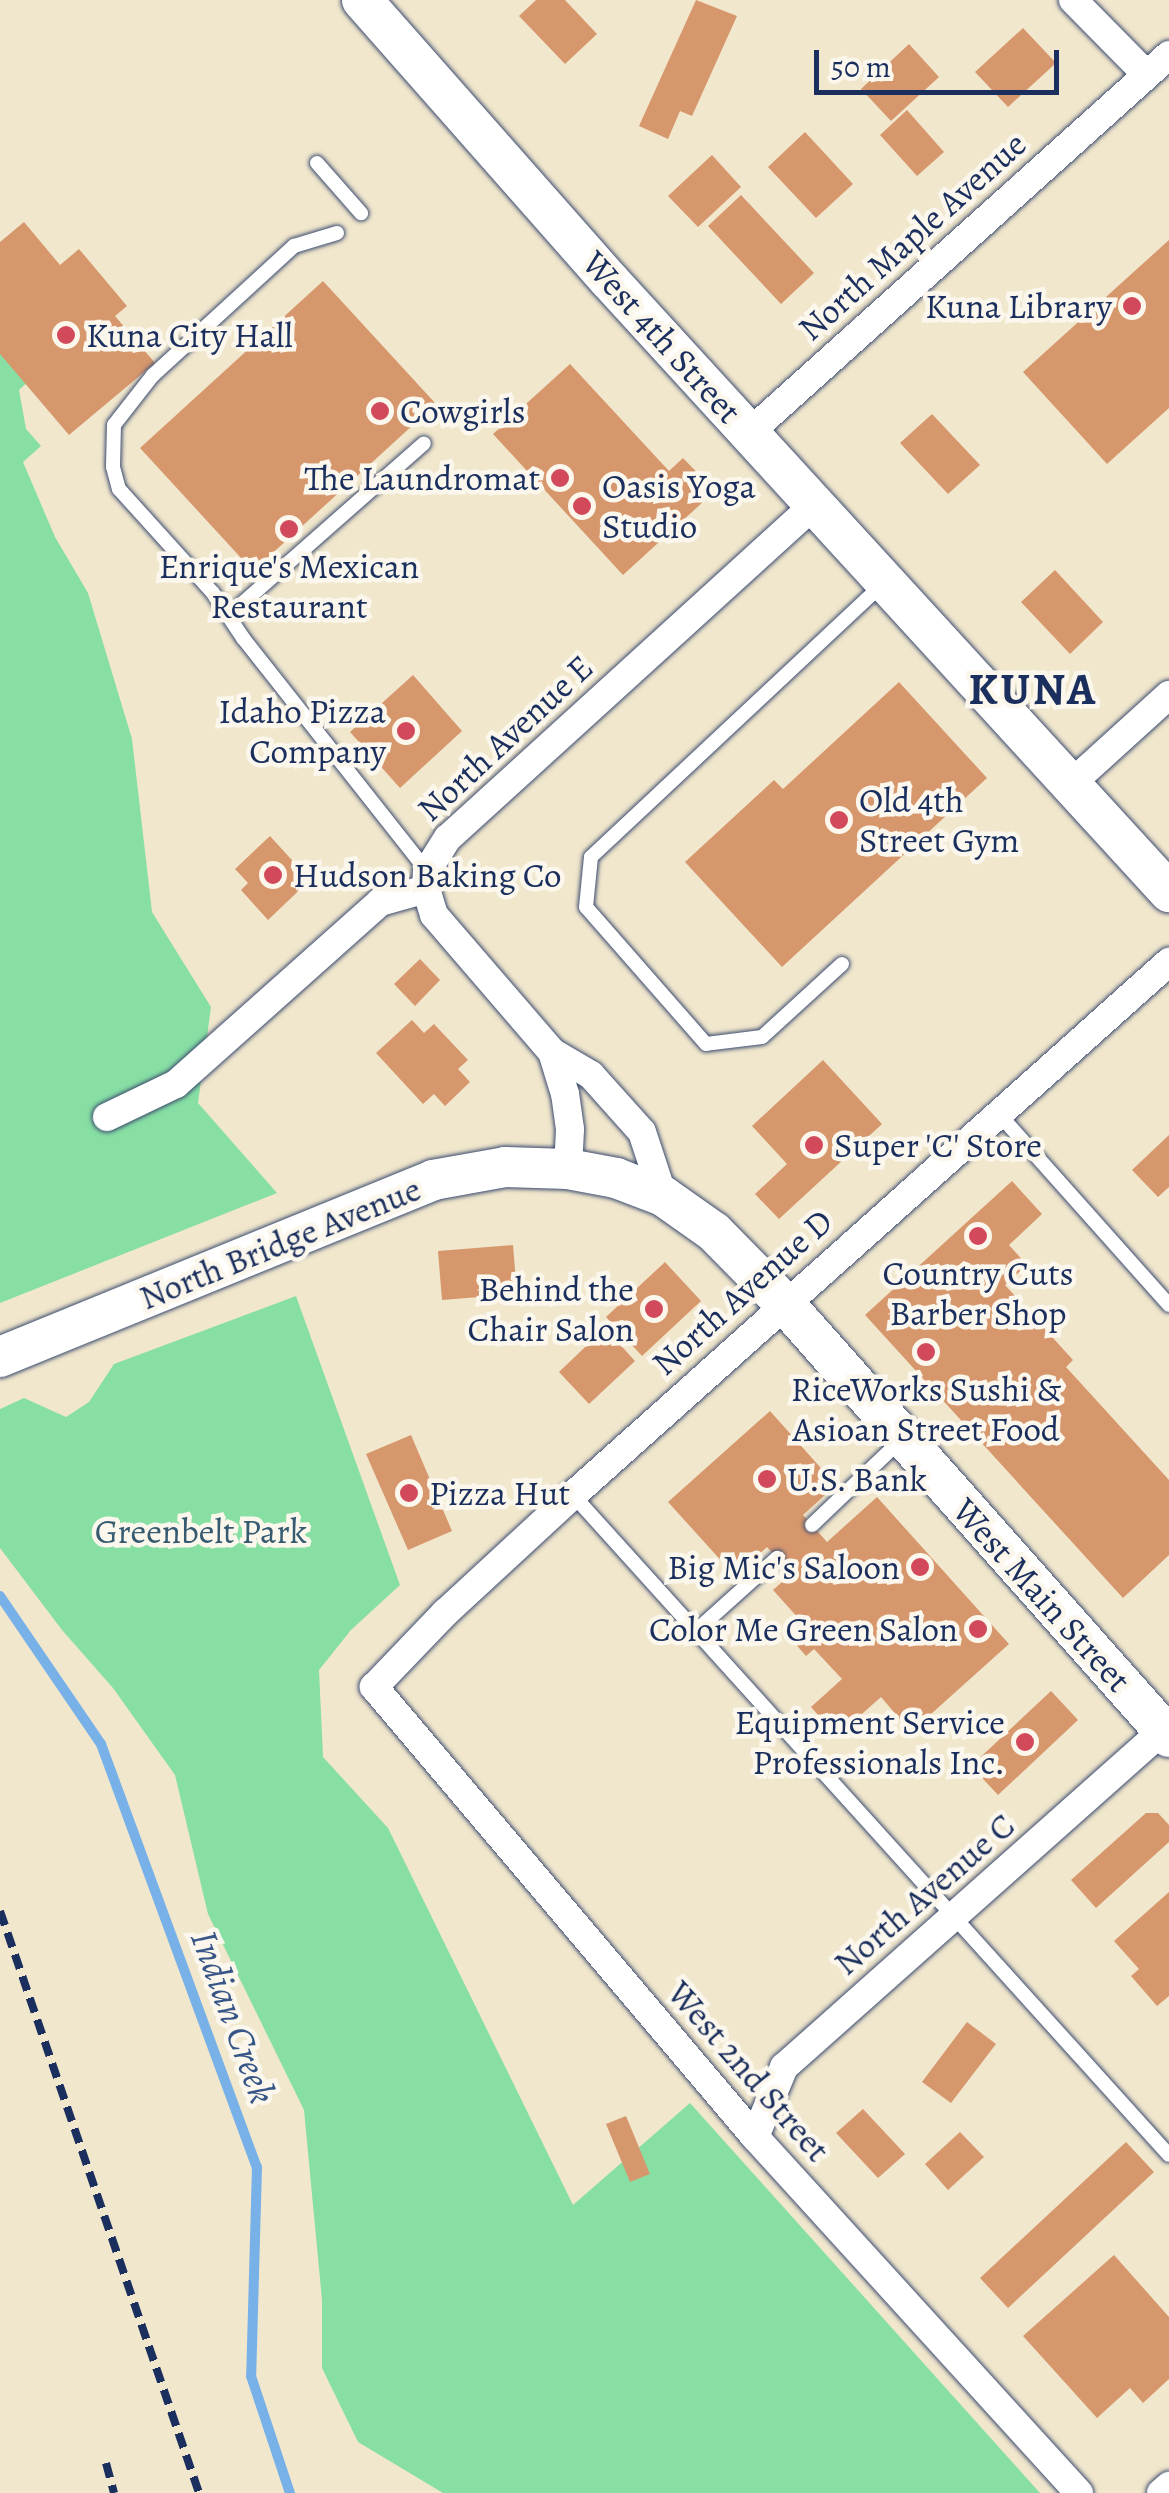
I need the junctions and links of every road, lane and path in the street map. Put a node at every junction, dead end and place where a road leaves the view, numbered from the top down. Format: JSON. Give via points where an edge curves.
{"nodes":[{"id":1,"x":362,"y":0,"type":"edge"},
{"id":2,"x":1074,"y":0,"type":"edge"},
{"id":3,"x":1169,"y":55,"type":"edge"},
{"id":4,"x":1146,"y":74,"type":"junction"},
{"id":5,"x":317,"y":163,"type":"dead end"},
{"id":6,"x":361,"y":213,"type":"dead end"},
{"id":7,"x":338,"y":233,"type":"dead end"},
{"id":8,"x":749,"y":432,"type":"junction"},
{"id":9,"x":424,"y":443,"type":"dead end"},
{"id":10,"x":814,"y":505,"type":"junction"},
{"id":11,"x":886,"y":582,"type":"junction"},
{"id":12,"x":228,"y":616,"type":"junction"},
{"id":13,"x":1169,"y":694,"type":"edge"},
{"id":14,"x":1072,"y":782,"type":"junction"},
{"id":15,"x":427,"y":880,"type":"junction"},
{"id":16,"x":1169,"y":892,"type":"edge"},
{"id":17,"x":1169,"y":962,"type":"edge"},
{"id":18,"x":842,"y":964,"type":"dead end"},
{"id":19,"x":552,"y":1052,"type":"junction"},
{"id":20,"x":998,"y":1113,"type":"junction"},
{"id":21,"x":108,"y":1117,"type":"dead end"},
{"id":22,"x":568,"y":1168,"type":"junction"},
{"id":23,"x":663,"y":1196,"type":"junction"},
{"id":24,"x":784,"y":1303,"type":"junction"},
{"id":25,"x":1169,"y":1304,"type":"edge"},
{"id":26,"x":10,"y":1353,"type":"edge"},
{"id":27,"x":903,"y":1438,"type":"junction"},
{"id":28,"x":573,"y":1494,"type":"junction"},
{"id":29,"x":812,"y":1525,"type":"dead end"},
{"id":30,"x":776,"y":1558,"type":"dead end"},
{"id":31,"x":697,"y":1630,"type":"junction"},
{"id":32,"x":374,"y":1688,"type":"joint"},
{"id":33,"x":1167,"y":1731,"type":"edge"},
{"id":34,"x":957,"y":1916,"type":"junction"},
{"id":35,"x":754,"y":2137,"type":"junction"},
{"id":36,"x":1169,"y":2155,"type":"edge"},
{"id":37,"x":1169,"y":2486,"type":"edge"},
{"id":38,"x":1079,"y":2493,"type":"edge"},
{"id":39,"x":1161,"y":2493,"type":"edge"}],
"edges":[{"from":1,"to":8,"type":"main road","name":"West 4th Street"},
{"from":2,"to":4,"type":"street"},
{"from":3,"to":4,"type":"street","name":"North Maple Avenue"},
{"from":4,"to":8,"type":"street","name":"North Maple Avenue"},
{"from":5,"to":6,"type":"lane"},
{"from":7,"to":12,"type":"lane","via":[[294,246],[153,375],[114,425],[120,489]]},
{"from":8,"to":10,"type":"main road","name":"West 4th Street"},
{"from":9,"to":12,"type":"lane"},
{"from":10,"to":11,"type":"main road","name":"West 4th Street"},
{"from":10,"to":15,"type":"street","name":"North Avenue E","via":[[448,838]]},
{"from":11,"to":14,"type":"main road","name":"West 4th Street"},
{"from":11,"to":18,"type":"lane","via":[[591,858],[586,906],[706,1044],[762,1037]]},
{"from":12,"to":15,"type":"lane"},
{"from":13,"to":14,"type":"street"},
{"from":14,"to":16,"type":"main road","name":"West 4th Street"},
{"from":15,"to":19,"type":"street","via":[[434,915]]},
{"from":15,"to":21,"type":"street","via":[[380,902],[176,1084]]},
{"from":17,"to":20,"type":"street","name":"North Avenue D"},
{"from":19,"to":22,"type":"street","via":[[570,1129]]},
{"from":19,"to":23,"type":"street","via":[[591,1075],[642,1132]]},
{"from":20,"to":24,"type":"street","name":"North Avenue D"},
{"from":20,"to":25,"type":"lane"},
{"from":22,"to":23,"type":"main road","name":"West Main Street"},
{"from":22,"to":26,"type":"main road","name":"North Bridge Avenue","via":[[505,1167],[433,1180]]},
{"from":23,"to":24,"type":"main road","name":"West Main Street","via":[[714,1232]]},
{"from":24,"to":27,"type":"main road","name":"West Main Street"},
{"from":24,"to":28,"type":"street","name":"North Avenue D"},
{"from":27,"to":29,"type":"lane"},
{"from":27,"to":33,"type":"main road","name":"West Main Street"},
{"from":28,"to":31,"type":"lane"},
{"from":28,"to":32,"type":"street","name":"North Avenue D"},
{"from":30,"to":31,"type":"lane"},
{"from":31,"to":34,"type":"lane"},
{"from":32,"to":35,"type":"street","name":"West 2nd Street"},
{"from":33,"to":34,"type":"street","name":"North Avenue C"},
{"from":34,"to":35,"type":"street","name":"North Avenue C","via":[[784,2066]]},
{"from":34,"to":36,"type":"lane"},
{"from":35,"to":38,"type":"street","name":"West 2nd Street"},
{"from":37,"to":39,"type":"street"}]}
